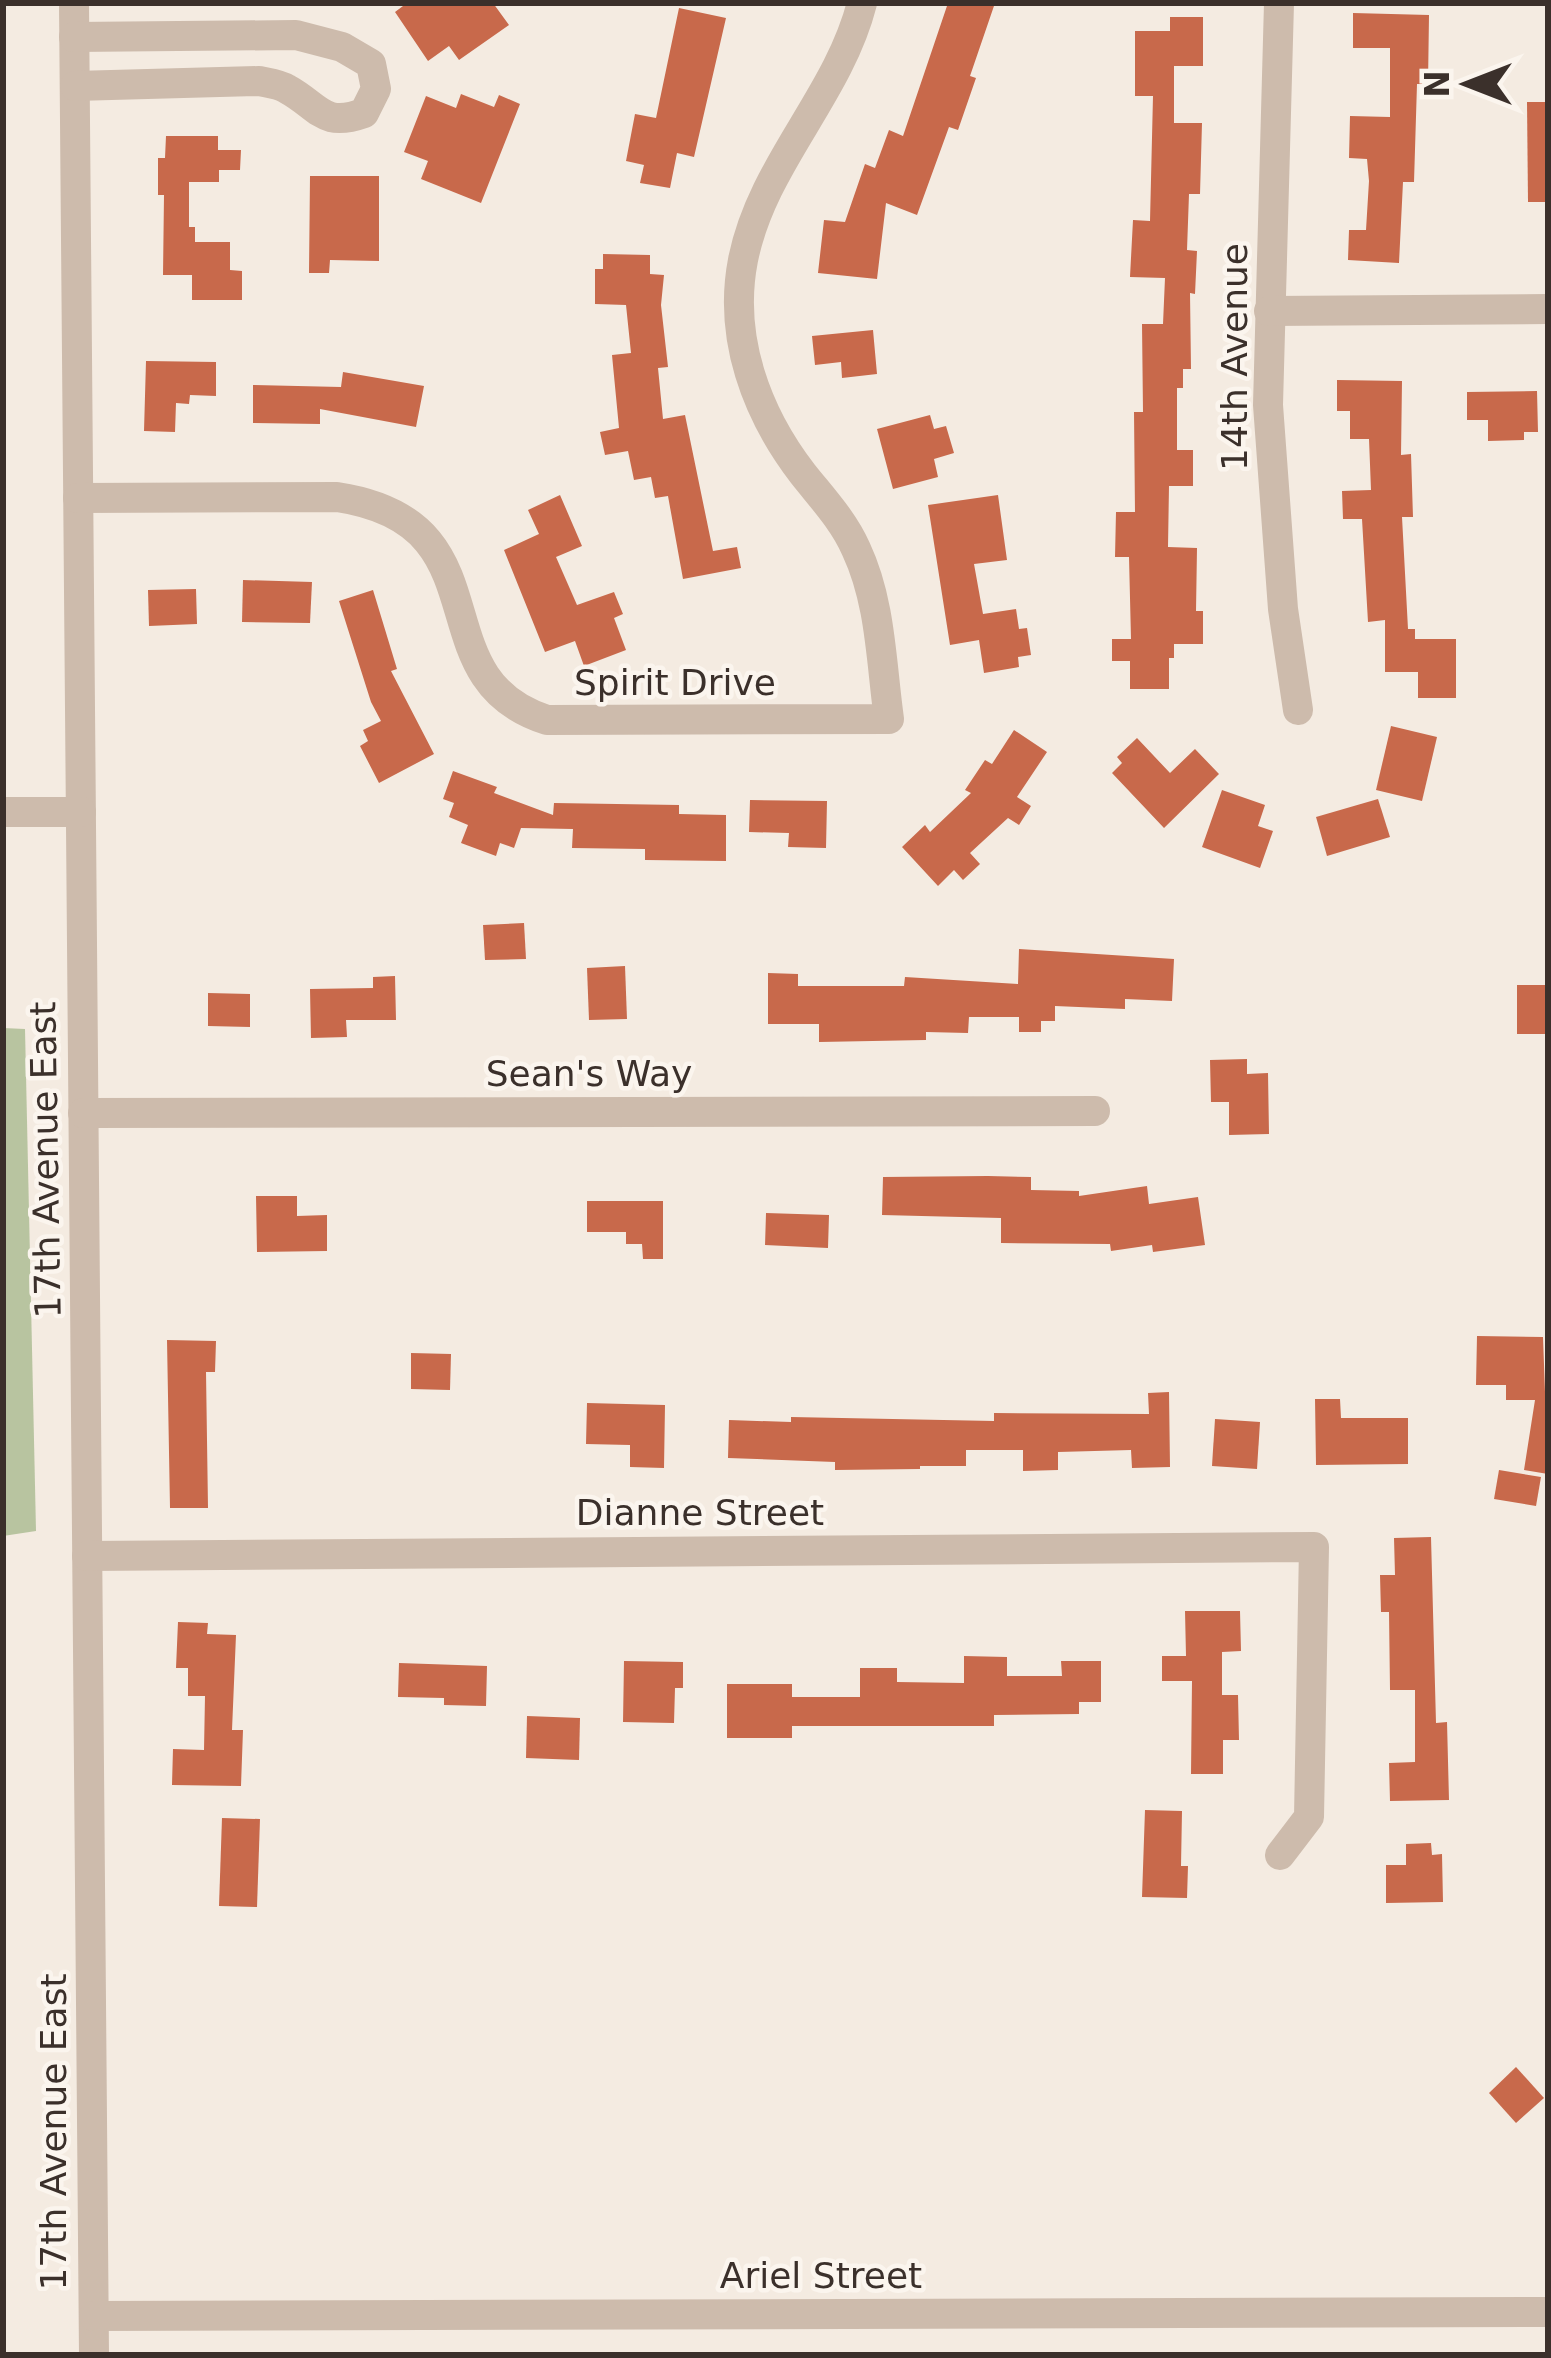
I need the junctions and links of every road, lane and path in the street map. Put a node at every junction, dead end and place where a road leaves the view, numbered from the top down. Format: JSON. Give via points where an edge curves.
{"nodes":[{"id":1,"x":74,"y":3,"type":"edge"},
{"id":2,"x":862,"y":3,"type":"edge"},
{"id":3,"x":1279,"y":3,"type":"edge"},
{"id":4,"x":74,"y":37,"type":"junction"},
{"id":5,"x":75,"y":86,"type":"junction"},
{"id":6,"x":1548,"y":309,"type":"edge"},
{"id":7,"x":1269,"y":311,"type":"junction"},
{"id":8,"x":78,"y":498,"type":"junction"},
{"id":9,"x":1298,"y":710,"type":"dead end"},
{"id":10,"x":3,"y":812,"type":"edge"},
{"id":11,"x":81,"y":812,"type":"junction"},
{"id":12,"x":1095,"y":1111,"type":"dead end"},
{"id":13,"x":83,"y":1113,"type":"junction"},
{"id":14,"x":87,"y":1556,"type":"junction"},
{"id":15,"x":1280,"y":1855,"type":"dead end"},
{"id":16,"x":1548,"y":2312,"type":"edge"},
{"id":17,"x":94,"y":2316,"type":"junction"},
{"id":18,"x":94,"y":2355,"type":"edge"}],
"edges":[{"from":1,"to":4,"type":"street","name":"17th Avenue East"},
{"from":2,"to":8,"type":"street","name":"Spirit Drive","via":[[844,57],[755,214],[738,310],[768,419],[836,514],[870,584],[889,719],[547,720],[511,705],[484,677],[436,551],[393,512],[337,497]]},
{"from":3,"to":7,"type":"street","name":"14th Avenue"},
{"from":4,"to":5,"type":"street","name":"17th Avenue East"},
{"from":4,"to":5,"type":"street","via":[[296,35],[342,46],[370,64],[376,89],[364,112],[342,121],[317,113],[286,87],[259,81]]},
{"from":5,"to":8,"type":"street","name":"17th Avenue East"},
{"from":6,"to":7,"type":"street"},
{"from":7,"to":9,"type":"street","name":"14th Avenue","via":[[1273,507]]},
{"from":8,"to":11,"type":"street","name":"17th Avenue East"},
{"from":10,"to":11,"type":"street"},
{"from":11,"to":13,"type":"street","name":"17th Avenue East"},
{"from":12,"to":13,"type":"street","name":"Sean's Way"},
{"from":13,"to":14,"type":"street","name":"17th Avenue East"},
{"from":14,"to":15,"type":"street","name":"Dianne Street","via":[[1314,1547],[1310,1817]]},
{"from":14,"to":17,"type":"street","name":"17th Avenue East"},
{"from":16,"to":17,"type":"street","name":"Ariel Street"},
{"from":17,"to":18,"type":"street","name":"17th Avenue East"}]}
